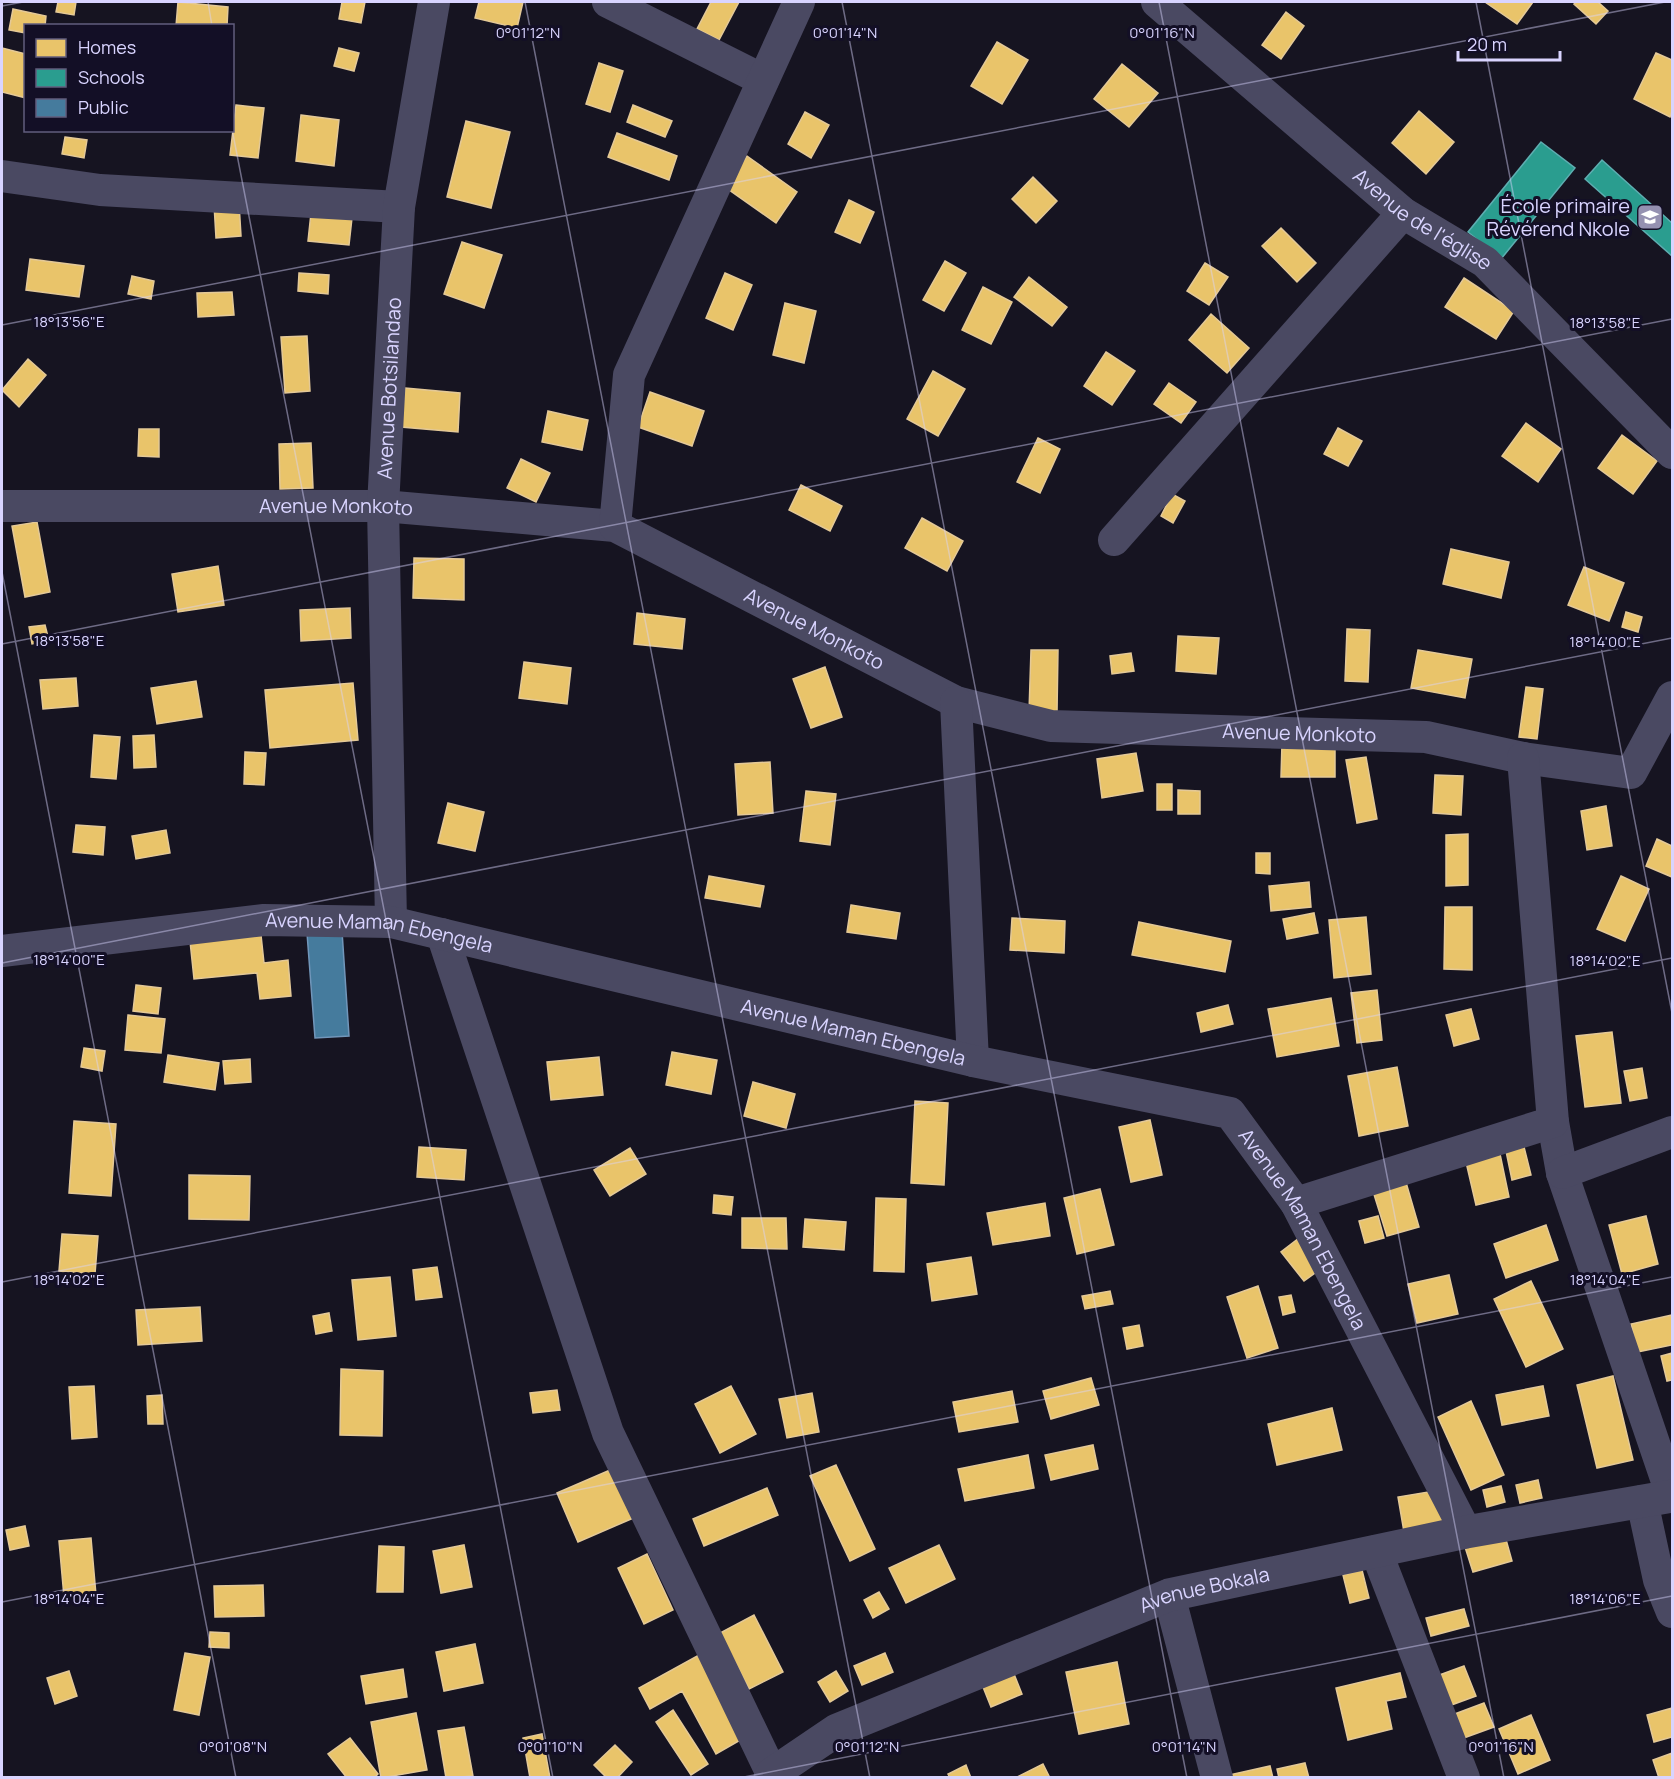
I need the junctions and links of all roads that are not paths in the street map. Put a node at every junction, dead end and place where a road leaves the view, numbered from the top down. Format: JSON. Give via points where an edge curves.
{"nodes":[{"id":1,"x":434,"y":2,"type":"edge"},
{"id":2,"x":608,"y":2,"type":"edge"},
{"id":3,"x":799,"y":2,"type":"edge"},
{"id":4,"x":1157,"y":2,"type":"edge"},
{"id":5,"x":763,"y":80,"type":"junction"},
{"id":6,"x":2,"y":176,"type":"edge"},
{"id":7,"x":399,"y":207,"type":"junction"},
{"id":8,"x":1402,"y":213,"type":"junction"},
{"id":9,"x":1672,"y":453,"type":"edge"},
{"id":10,"x":2,"y":506,"type":"edge"},
{"id":11,"x":383,"y":506,"type":"junction"},
{"id":12,"x":615,"y":526,"type":"junction"},
{"id":13,"x":1114,"y":540,"type":"dead end"},
{"id":14,"x":1672,"y":697,"type":"edge"},
{"id":15,"x":956,"y":702,"type":"junction"},
{"id":16,"x":1522,"y":758,"type":"junction"},
{"id":17,"x":391,"y":922,"type":"junction"},
{"id":18,"x":442,"y":934,"type":"junction"},
{"id":19,"x":2,"y":951,"type":"edge"},
{"id":20,"x":973,"y":1062,"type":"junction"},
{"id":21,"x":1553,"y":1122,"type":"junction"},
{"id":22,"x":1672,"y":1132,"type":"edge"},
{"id":23,"x":1562,"y":1173,"type":"junction"},
{"id":24,"x":1296,"y":1203,"type":"junction"},
{"id":25,"x":1662,"y":1497,"type":"edge"},
{"id":26,"x":1466,"y":1532,"type":"junction"},
{"id":27,"x":1376,"y":1551,"type":"junction"},
{"id":28,"x":1169,"y":1595,"type":"junction"},
{"id":29,"x":1672,"y":1612,"type":"edge"},
{"id":30,"x":771,"y":1776,"type":"edge"},
{"id":31,"x":1217,"y":1778,"type":"edge"},
{"id":32,"x":1464,"y":1778,"type":"edge"}],
"edges":[{"from":1,"to":7,"type":"street","name":"Avenue Botsilandao"},
{"from":2,"to":5,"type":"street"},
{"from":3,"to":5,"type":"street"},
{"from":4,"to":8,"type":"street","name":"Avenue de l'église"},
{"from":5,"to":12,"type":"street","via":[[629,375]]},
{"from":6,"to":7,"type":"street","via":[[100,190]]},
{"from":7,"to":11,"type":"street","name":"Avenue Botsilandao"},
{"from":8,"to":9,"type":"street","name":"Avenue de l'église","via":[[1485,262]]},
{"from":8,"to":13,"type":"street"},
{"from":10,"to":11,"type":"street","name":"Avenue Monkoto"},
{"from":11,"to":12,"type":"street","name":"Avenue Monkoto"},
{"from":11,"to":17,"type":"street","name":"Avenue Botsilandao"},
{"from":12,"to":15,"type":"street","name":"Avenue Monkoto"},
{"from":14,"to":16,"type":"street","name":"Avenue Monkoto","via":[[1631,773]]},
{"from":15,"to":16,"type":"street","name":"Avenue Monkoto","via":[[1051,726],[1425,737]]},
{"from":15,"to":20,"type":"street"},
{"from":16,"to":21,"type":"street"},
{"from":17,"to":18,"type":"street","name":"Avenue Maman Ebengela"},
{"from":17,"to":19,"type":"street","name":"Avenue Maman Ebengela","via":[[264,920]]},
{"from":18,"to":20,"type":"street","name":"Avenue Maman Ebengela"},
{"from":18,"to":30,"type":"street","via":[[608,1433]]},
{"from":20,"to":24,"type":"street","name":"Avenue Maman Ebengela","via":[[1230,1113]]},
{"from":21,"to":23,"type":"street"},
{"from":21,"to":24,"type":"street"},
{"from":22,"to":23,"type":"street"},
{"from":23,"to":25,"type":"street"},
{"from":24,"to":26,"type":"street","name":"Avenue Maman Ebengela"},
{"from":25,"to":26,"type":"street","name":"Avenue Bokala"},
{"from":25,"to":29,"type":"street","via":[[1659,1580]]},
{"from":26,"to":27,"type":"street","name":"Avenue Bokala"},
{"from":27,"to":28,"type":"street","name":"Avenue Bokala"},
{"from":27,"to":32,"type":"street"},
{"from":28,"to":30,"type":"street","name":"Avenue Bokala","via":[[837,1730]]},
{"from":28,"to":31,"type":"street"}]}
